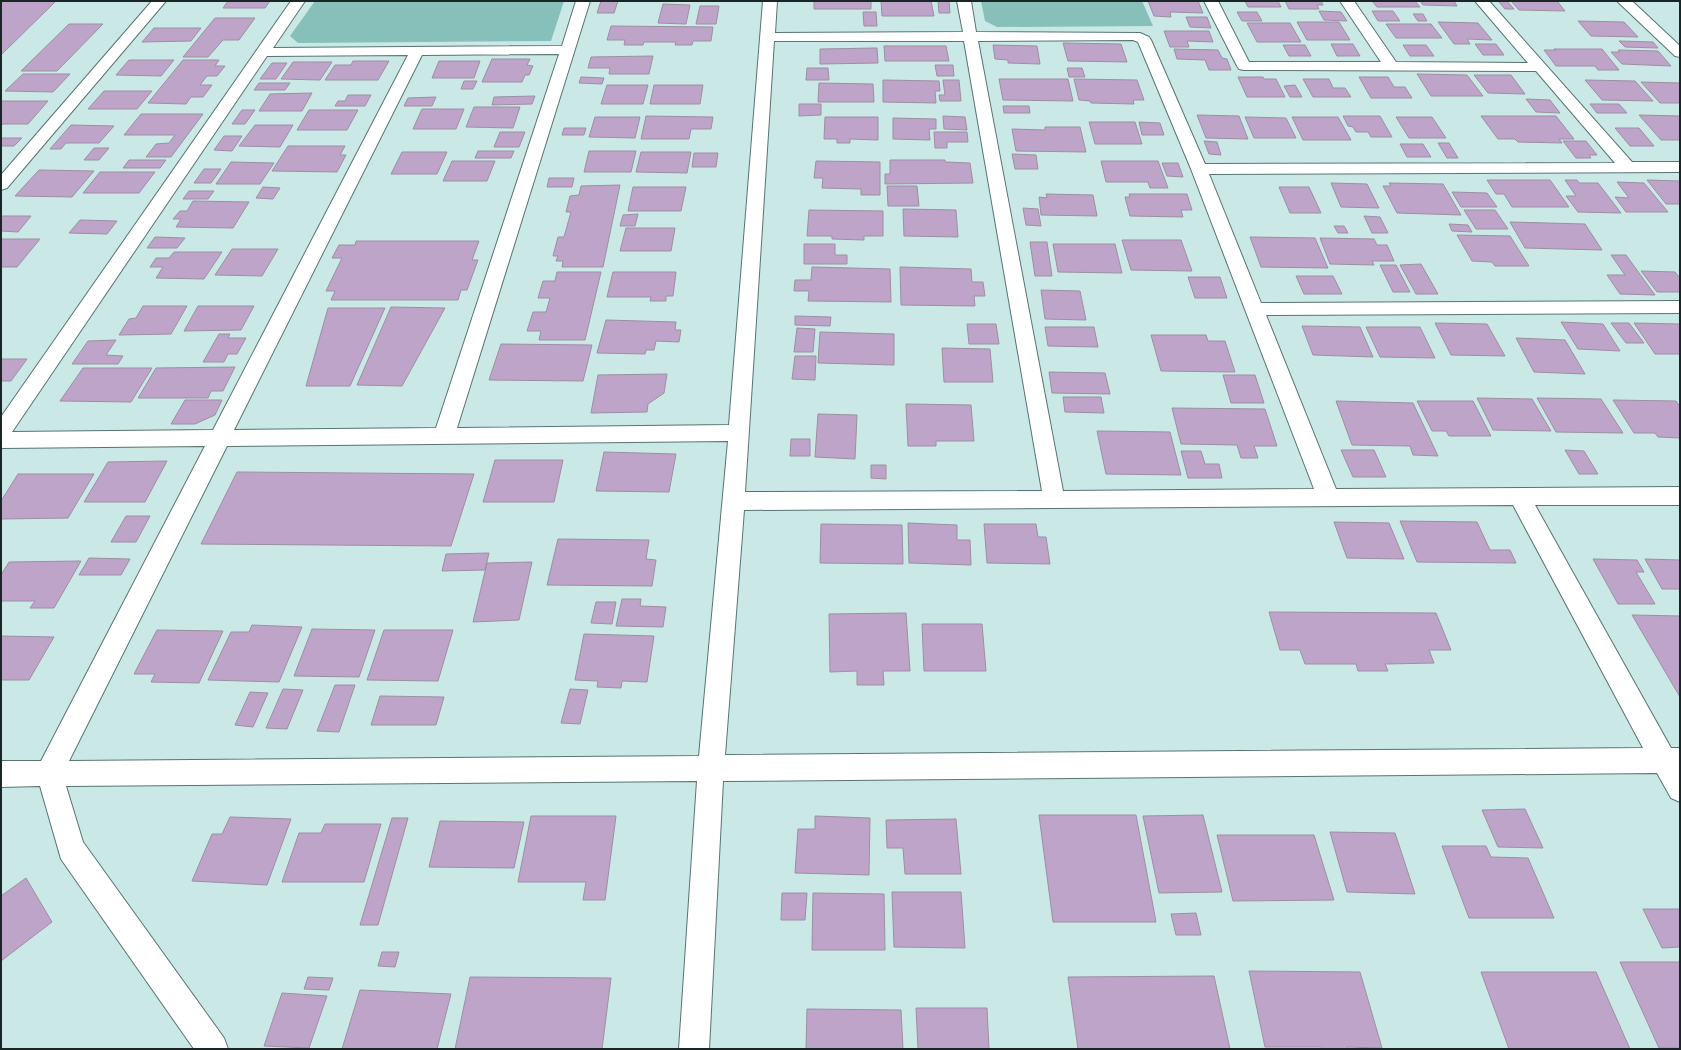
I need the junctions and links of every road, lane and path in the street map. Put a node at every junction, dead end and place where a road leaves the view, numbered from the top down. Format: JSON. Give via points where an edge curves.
{"nodes":[{"id":1,"x":159,"y":1,"type":"edge"},
{"id":2,"x":298,"y":1,"type":"edge"},
{"id":3,"x":583,"y":1,"type":"edge"},
{"id":4,"x":770,"y":1,"type":"edge"},
{"id":5,"x":964,"y":1,"type":"edge"},
{"id":6,"x":1211,"y":1,"type":"edge"},
{"id":7,"x":1347,"y":1,"type":"edge"},
{"id":8,"x":1482,"y":1,"type":"edge"},
{"id":9,"x":1624,"y":1,"type":"edge"},
{"id":10,"x":767,"y":36,"type":"junction"},
{"id":11,"x":971,"y":36,"type":"junction"},
{"id":12,"x":568,"y":50,"type":"junction"},
{"id":13,"x":417,"y":51,"type":"junction"},
{"id":14,"x":264,"y":52,"type":"junction"},
{"id":15,"x":1680,"y":53,"type":"edge"},
{"id":16,"x":1391,"y":66,"type":"junction"},
{"id":17,"x":1539,"y":67,"type":"junction"},
{"id":18,"x":1627,"y":167,"type":"junction"},
{"id":19,"x":1680,"y":167,"type":"edge"},
{"id":20,"x":1198,"y":169,"type":"junction"},
{"id":21,"x":1,"y":185,"type":"edge"},
{"id":22,"x":1680,"y":307,"type":"edge"},
{"id":23,"x":1253,"y":309,"type":"junction"},
{"id":24,"x":1,"y":433,"type":"edge"},
{"id":25,"x":738,"y":433,"type":"junction"},
{"id":26,"x":444,"y":436,"type":"junction"},
{"id":27,"x":220,"y":438,"type":"junction"},
{"id":28,"x":1,"y":440,"type":"edge"},
{"id":29,"x":1680,"y":496,"type":"edge"},
{"id":30,"x":1328,"y":497,"type":"junction"},
{"id":31,"x":1519,"y":497,"type":"junction"},
{"id":32,"x":1054,"y":500,"type":"junction"},
{"id":33,"x":734,"y":501,"type":"junction"},
{"id":34,"x":1672,"y":760,"type":"edge"},
{"id":35,"x":712,"y":768,"type":"junction"},
{"id":36,"x":49,"y":773,"type":"junction"},
{"id":37,"x":1,"y":774,"type":"edge"},
{"id":38,"x":1680,"y":789,"type":"edge"},
{"id":39,"x":213,"y":1049,"type":"edge"},
{"id":40,"x":694,"y":1049,"type":"edge"}],
"edges":[{"from":1,"to":21,"type":"street"},
{"from":2,"to":14,"type":"street"},
{"from":3,"to":12,"type":"street"},
{"from":4,"to":10,"type":"street"},
{"from":5,"to":11,"type":"street"},
{"from":6,"to":16,"type":"street","via":[[1244,66]]},
{"from":7,"to":16,"type":"street"},
{"from":8,"to":17,"type":"street"},
{"from":9,"to":15,"type":"street"},
{"from":10,"to":11,"type":"street"},
{"from":10,"to":25,"type":"street"},
{"from":11,"to":20,"type":"street","via":[[1135,36],[1144,40]]},
{"from":11,"to":32,"type":"street"},
{"from":12,"to":13,"type":"street"},
{"from":12,"to":26,"type":"street"},
{"from":13,"to":14,"type":"street"},
{"from":13,"to":27,"type":"street"},
{"from":14,"to":24,"type":"street"},
{"from":16,"to":17,"type":"street"},
{"from":17,"to":18,"type":"street"},
{"from":18,"to":19,"type":"street"},
{"from":18,"to":20,"type":"street"},
{"from":20,"to":23,"type":"street"},
{"from":22,"to":23,"type":"street"},
{"from":23,"to":30,"type":"street"},
{"from":25,"to":26,"type":"street"},
{"from":25,"to":33,"type":"street"},
{"from":26,"to":27,"type":"street"},
{"from":27,"to":28,"type":"street"},
{"from":27,"to":36,"type":"street"},
{"from":29,"to":31,"type":"street"},
{"from":30,"to":31,"type":"street"},
{"from":30,"to":32,"type":"street"},
{"from":31,"to":34,"type":"street"},
{"from":32,"to":33,"type":"street"},
{"from":33,"to":35,"type":"street"},
{"from":34,"to":35,"type":"street"},
{"from":34,"to":38,"type":"street"},
{"from":35,"to":36,"type":"street"},
{"from":35,"to":40,"type":"street"},
{"from":36,"to":37,"type":"street"},
{"from":36,"to":39,"type":"street","via":[[71,849]]}]}
